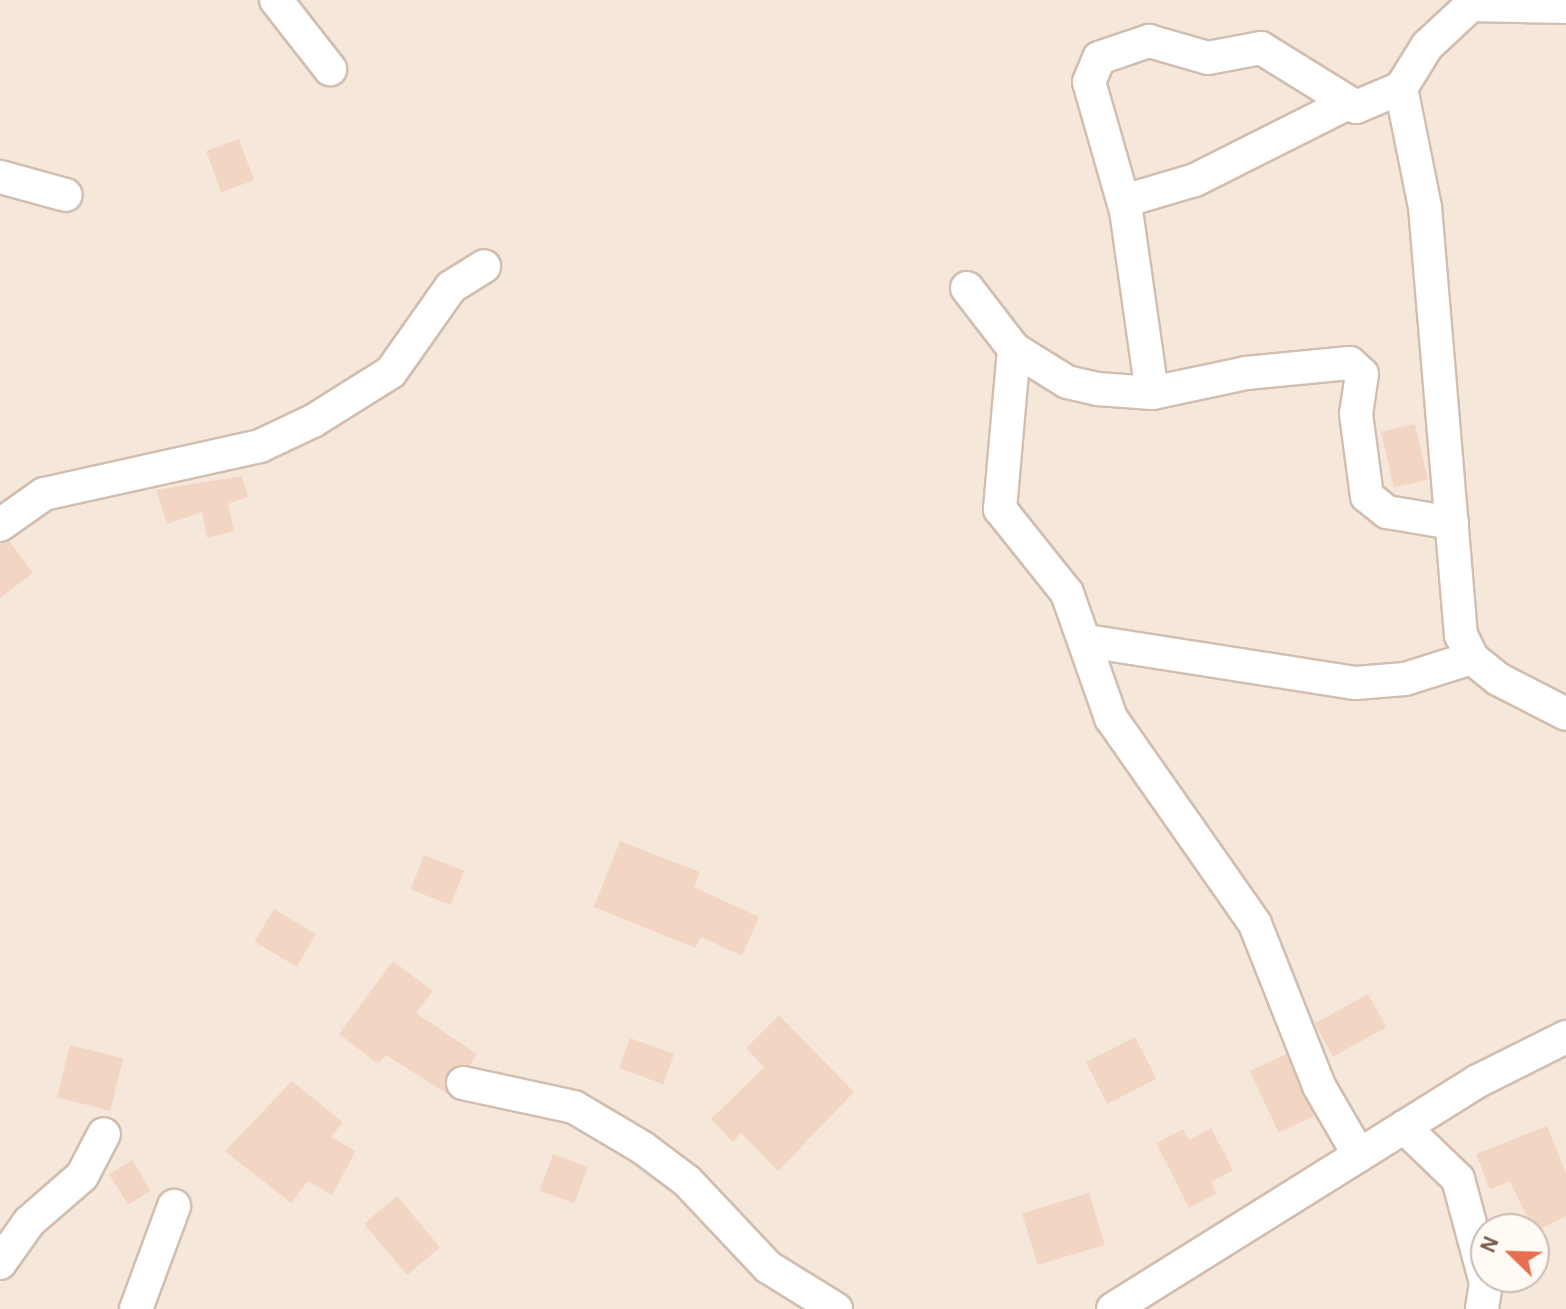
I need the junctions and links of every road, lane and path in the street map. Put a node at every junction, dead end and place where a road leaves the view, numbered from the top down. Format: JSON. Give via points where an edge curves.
{"nodes":[{"id":1,"x":276,"y":0,"type":"edge"},
{"id":2,"x":1566,"y":7,"type":"edge"},
{"id":3,"x":330,"y":69,"type":"dead end"},
{"id":4,"x":1401,"y":88,"type":"junction"},
{"id":5,"x":1344,"y":105,"type":"junction"},
{"id":6,"x":0,"y":177,"type":"edge"},
{"id":7,"x":66,"y":195,"type":"dead end"},
{"id":8,"x":1124,"y":201,"type":"junction"},
{"id":9,"x":484,"y":266,"type":"dead end"},
{"id":10,"x":967,"y":288,"type":"dead end"},
{"id":11,"x":1014,"y":349,"type":"junction"},
{"id":12,"x":1152,"y":393,"type":"junction"},
{"id":13,"x":1452,"y":523,"type":"junction"},
{"id":14,"x":0,"y":525,"type":"edge"},
{"id":15,"x":1087,"y":641,"type":"junction"},
{"id":16,"x":1472,"y":658,"type":"junction"},
{"id":17,"x":1566,"y":714,"type":"edge"},
{"id":18,"x":1566,"y":1037,"type":"edge"},
{"id":19,"x":463,"y":1083,"type":"dead end"},
{"id":20,"x":1404,"y":1127,"type":"junction"},
{"id":21,"x":104,"y":1134,"type":"dead end"},
{"id":22,"x":1359,"y":1155,"type":"junction"},
{"id":23,"x":174,"y":1206,"type":"dead end"},
{"id":24,"x":0,"y":1263,"type":"edge"},
{"id":25,"x":136,"y":1309,"type":"edge"},
{"id":26,"x":836,"y":1309,"type":"edge"},
{"id":27,"x":1113,"y":1309,"type":"edge"},
{"id":28,"x":1482,"y":1309,"type":"edge"}],
"edges":[{"from":1,"to":3,"type":"street"},
{"from":2,"to":4,"type":"street","via":[[1471,5],[1427,46]]},
{"from":4,"to":5,"type":"street","via":[[1356,107]]},
{"from":4,"to":13,"type":"street","via":[[1425,207]]},
{"from":5,"to":8,"type":"street","via":[[1195,180]]},
{"from":5,"to":8,"type":"street","via":[[1261,48],[1208,58],[1149,41],[1122,46],[1090,68],[1089,82]]},
{"from":6,"to":7,"type":"street"},
{"from":8,"to":12,"type":"street"},
{"from":9,"to":14,"type":"street","via":[[451,287],[391,372],[313,421],[260,446],[44,494]]},
{"from":10,"to":11,"type":"street"},
{"from":11,"to":12,"type":"street","via":[[1067,382]]},
{"from":11,"to":15,"type":"street","via":[[996,497],[1051,564]]},
{"from":12,"to":13,"type":"street","via":[[1246,373],[1350,363],[1362,374],[1356,414],[1367,496],[1387,512]]},
{"from":13,"to":16,"type":"street","via":[[1457,610]]},
{"from":15,"to":16,"type":"street","via":[[1356,683],[1405,679]]},
{"from":15,"to":22,"type":"street","via":[[1111,718],[1255,924],[1319,1086]]},
{"from":16,"to":17,"type":"street"},
{"from":18,"to":20,"type":"street"},
{"from":19,"to":26,"type":"street","via":[[574,1107],[643,1148],[687,1181],[768,1267]]},
{"from":20,"to":22,"type":"street"},
{"from":20,"to":28,"type":"street","via":[[1458,1179],[1486,1283]]},
{"from":21,"to":24,"type":"street","via":[[82,1176],[29,1222]]},
{"from":22,"to":27,"type":"street"},
{"from":23,"to":25,"type":"street"}]}
